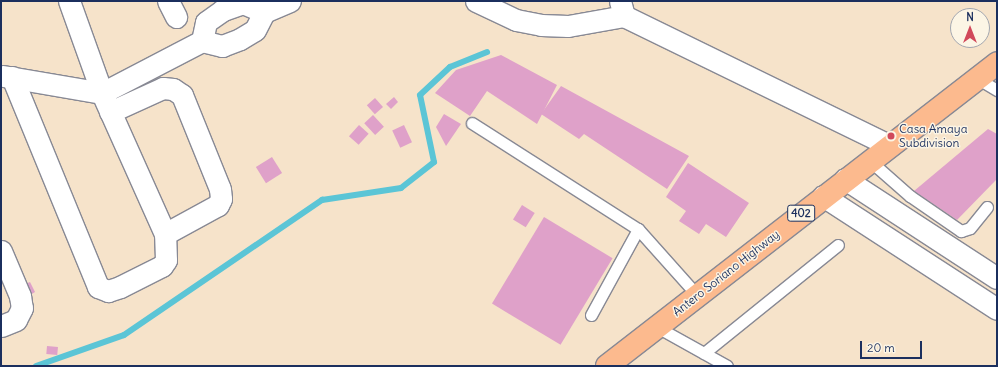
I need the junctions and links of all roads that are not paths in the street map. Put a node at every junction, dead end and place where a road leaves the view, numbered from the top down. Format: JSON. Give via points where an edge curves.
{"nodes":[{"id":1,"x":69,"y":1,"type":"edge"},
{"id":2,"x":290,"y":1,"type":"edge"},
{"id":3,"x":476,"y":1,"type":"edge"},
{"id":4,"x":622,"y":8,"type":"edge"},
{"id":5,"x":264,"y":12,"type":"junction"},
{"id":6,"x":202,"y":41,"type":"junction"},
{"id":7,"x":997,"y":63,"type":"edge"},
{"id":8,"x":7,"y":76,"type":"edge"},
{"id":9,"x":977,"y":78,"type":"junction"},
{"id":10,"x":997,"y":90,"type":"edge"},
{"id":11,"x":102,"y":93,"type":"junction"},
{"id":12,"x":110,"y":112,"type":"junction"},
{"id":13,"x":472,"y":122,"type":"dead end"},
{"id":14,"x":888,"y":145,"type":"junction"},
{"id":15,"x":869,"y":160,"type":"junction"},
{"id":16,"x":845,"y":179,"type":"junction"},
{"id":17,"x":823,"y":196,"type":"junction"},
{"id":18,"x":987,"y":207,"type":"dead end"},
{"id":19,"x":638,"y":229,"type":"junction"},
{"id":20,"x":164,"y":234,"type":"junction"},
{"id":21,"x":838,"y":245,"type":"dead end"},
{"id":22,"x":1,"y":251,"type":"edge"},
{"id":23,"x":997,"y":278,"type":"edge"},
{"id":24,"x":696,"y":295,"type":"junction"},
{"id":25,"x":997,"y":309,"type":"edge"},
{"id":26,"x":591,"y":315,"type":"dead end"},
{"id":27,"x":1,"y":326,"type":"edge"},
{"id":28,"x":657,"y":327,"type":"junction"},
{"id":29,"x":704,"y":353,"type":"junction"},
{"id":30,"x":607,"y":366,"type":"edge"},
{"id":31,"x":728,"y":366,"type":"edge"}],
"edges":[{"from":1,"to":11,"type":"street"},
{"from":2,"to":5,"type":"street"},
{"from":3,"to":4,"type":"street","via":[[516,20],[541,25],[568,26]]},
{"from":4,"to":14,"type":"street"},
{"from":5,"to":6,"type":"street","via":[[255,30],[240,39],[222,46]]},
{"from":5,"to":6,"type":"street","via":[[243,3],[223,10],[206,22]]},
{"from":6,"to":11,"type":"street"},
{"from":7,"to":9,"type":"main road","name":"Antero Soriano Highway","number":"402"},
{"from":8,"to":11,"type":"street"},
{"from":8,"to":20,"type":"street","via":[[98,287],[108,291],[162,266],[166,260]]},
{"from":9,"to":10,"type":"lane"},
{"from":9,"to":14,"type":"main road","name":"Antero Soriano Highway","number":"402"},
{"from":11,"to":12,"type":"street"},
{"from":12,"to":20,"type":"street"},
{"from":12,"to":20,"type":"street","via":[[163,88],[173,89],[182,95],[220,189],[221,199],[218,205]]},
{"from":13,"to":19,"type":"lane"},
{"from":14,"to":15,"type":"main road","name":"Antero Soriano Highway","number":"402"},
{"from":15,"to":16,"type":"main road","name":"Antero Soriano Highway","number":"402"},
{"from":15,"to":18,"type":"lane","via":[[910,196],[961,231],[970,228]]},
{"from":16,"to":17,"type":"main road","name":"Antero Soriano Highway","number":"402"},
{"from":16,"to":23,"type":"street"},
{"from":17,"to":24,"type":"main road","name":"Antero Soriano Highway","number":"402"},
{"from":17,"to":25,"type":"street"},
{"from":19,"to":24,"type":"lane"},
{"from":19,"to":26,"type":"lane"},
{"from":21,"to":29,"type":"lane"},
{"from":22,"to":27,"type":"street","via":[[20,296],[22,308],[16,320]]},
{"from":24,"to":28,"type":"main road","name":"Antero Soriano Highway","number":"402"},
{"from":28,"to":29,"type":"lane"},
{"from":28,"to":30,"type":"main road","name":"Antero Soriano Highway","number":"402"},
{"from":29,"to":31,"type":"lane"}]}
